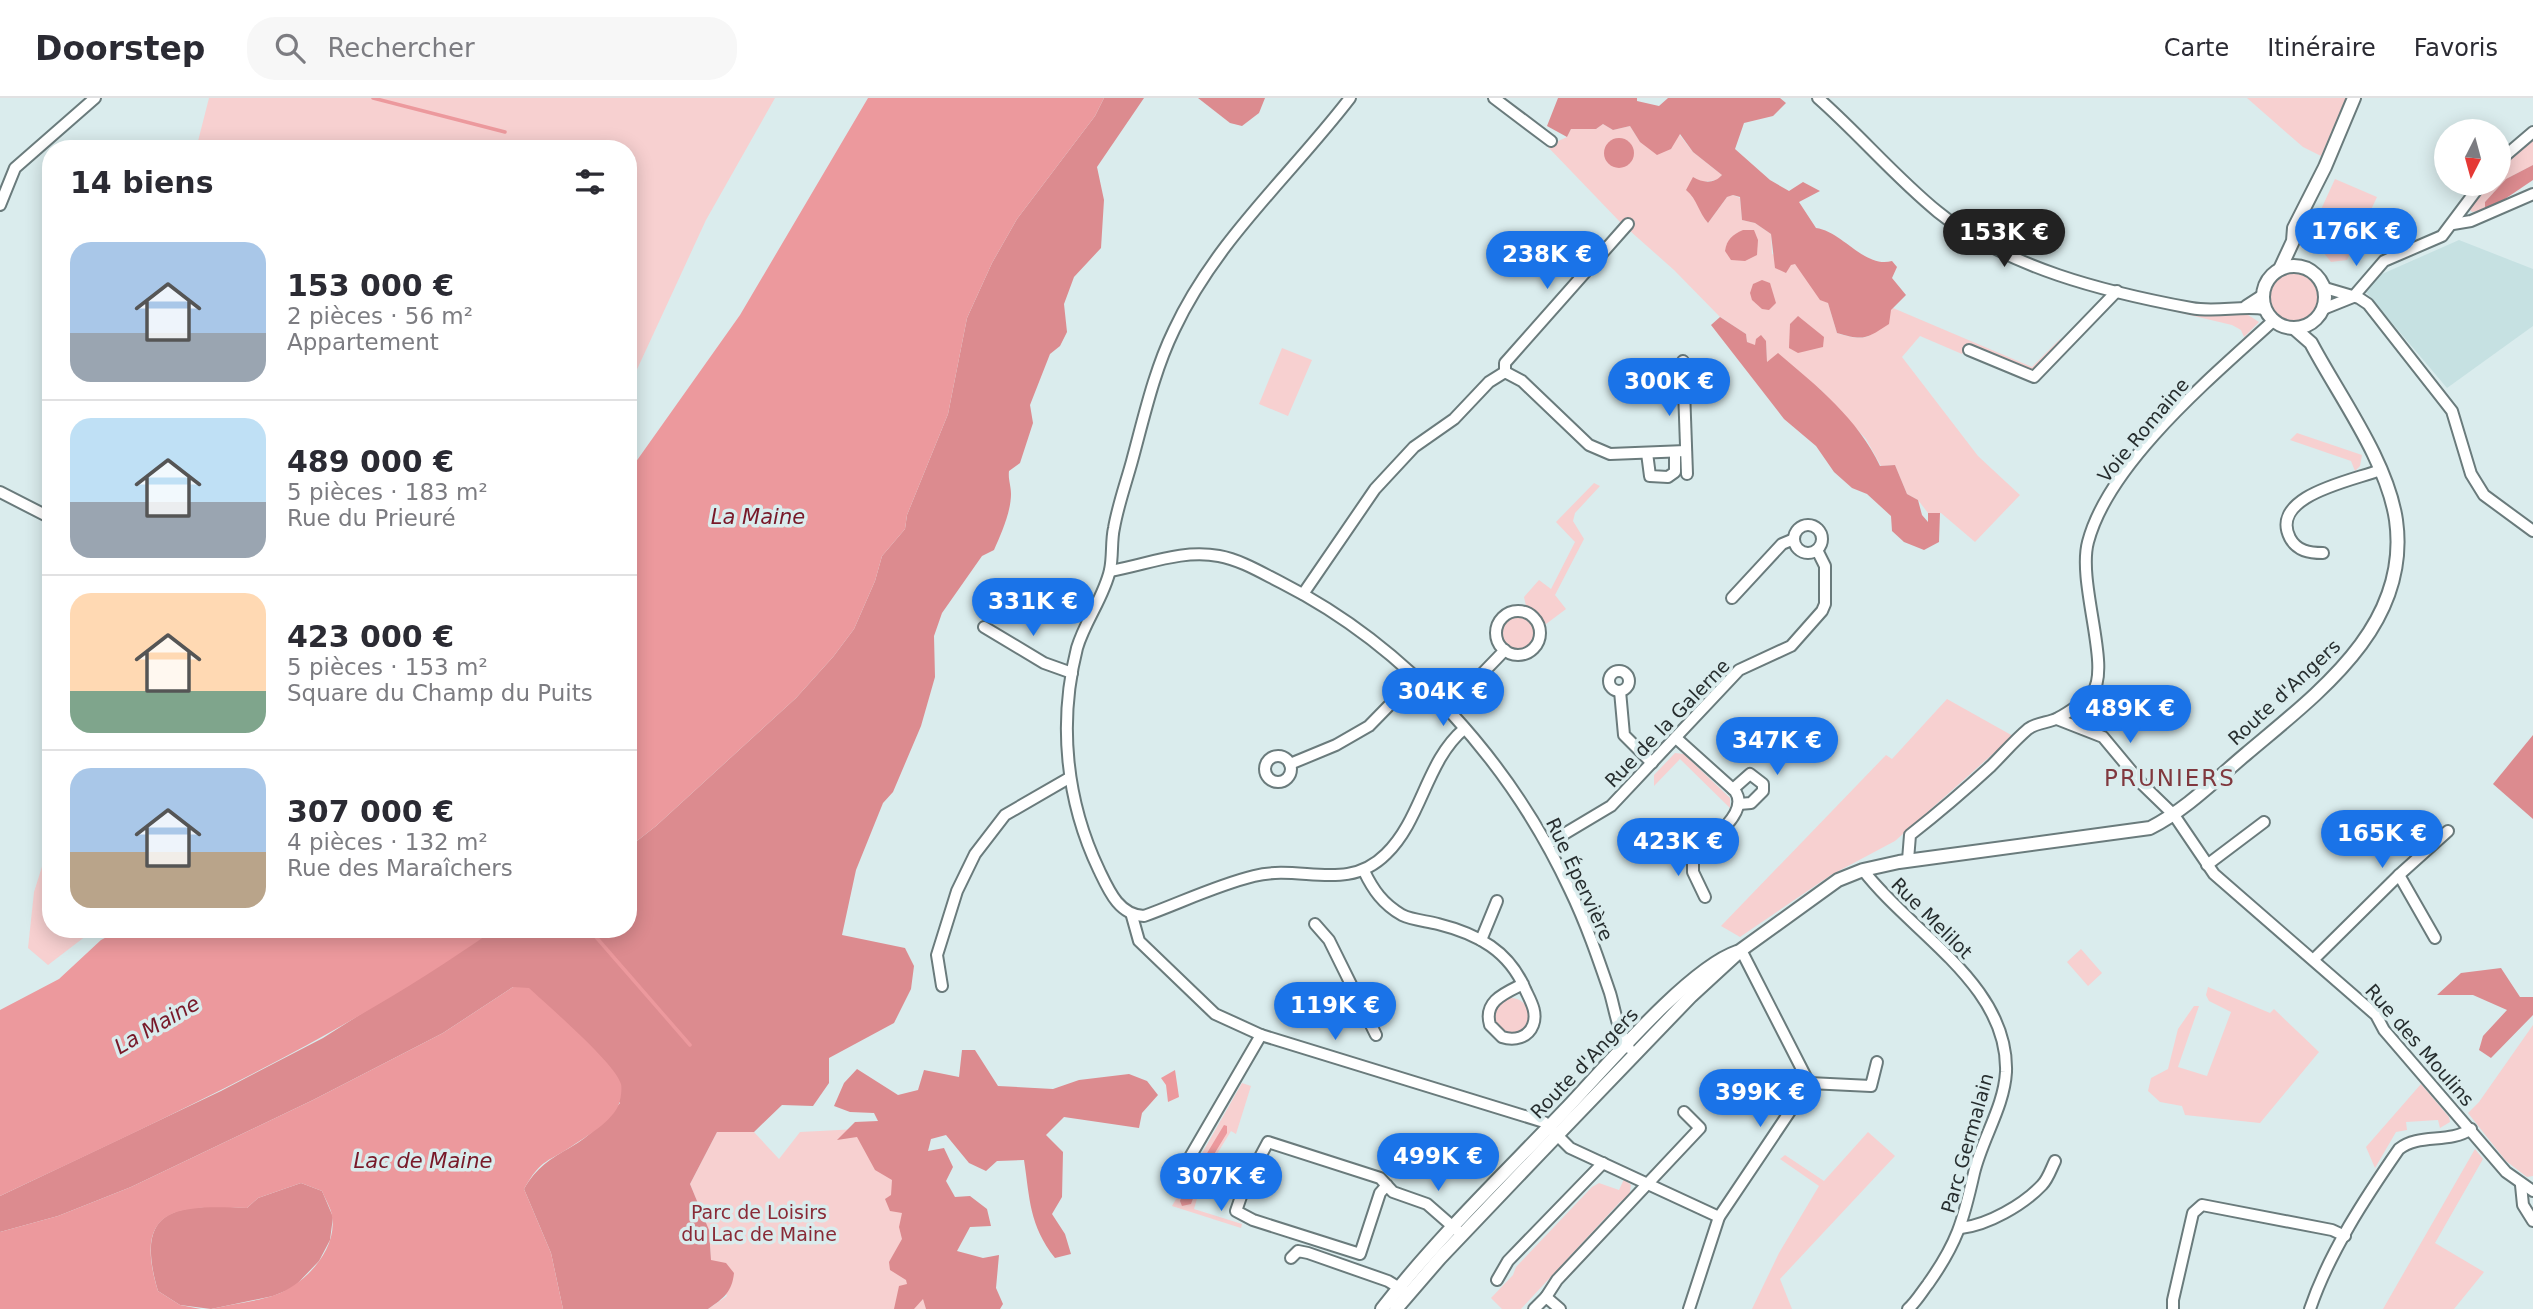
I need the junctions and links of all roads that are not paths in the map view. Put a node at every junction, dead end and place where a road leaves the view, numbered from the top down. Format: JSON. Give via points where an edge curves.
{"nodes":[{"id":1,"x":95,"y":98,"type":"edge"},
{"id":2,"x":1350,"y":98,"type":"edge"},
{"id":3,"x":1494,"y":98,"type":"edge"},
{"id":4,"x":1818,"y":98,"type":"edge"},
{"id":5,"x":2354,"y":98,"type":"edge"},
{"id":6,"x":2533,"y":132,"type":"edge"},
{"id":7,"x":47,"y":140,"type":"edge"},
{"id":8,"x":1551,"y":141,"type":"dead end"},
{"id":9,"x":42,"y":144,"type":"edge"},
{"id":10,"x":2511,"y":150,"type":"edge"},
{"id":11,"x":2533,"y":194,"type":"edge"},
{"id":12,"x":2473,"y":196,"type":"edge"},
{"id":13,"x":0,"y":205,"type":"edge"},
{"id":14,"x":1628,"y":224,"type":"dead end"},
{"id":15,"x":2453,"y":224,"type":"junction"},
{"id":16,"x":2293,"y":241,"type":"junction"},
{"id":17,"x":2305,"y":268,"type":"junction"},
{"id":18,"x":2280,"y":269,"type":"junction"},
{"id":19,"x":2325,"y":288,"type":"junction"},
{"id":20,"x":2117,"y":290,"type":"junction"},
{"id":21,"x":2263,"y":295,"type":"junction"},
{"id":22,"x":2353,"y":297,"type":"junction"},
{"id":23,"x":2246,"y":306,"type":"junction"},
{"id":24,"x":2265,"y":309,"type":"junction"},
{"id":25,"x":2323,"y":309,"type":"junction"},
{"id":26,"x":2273,"y":321,"type":"junction"},
{"id":27,"x":2313,"y":322,"type":"junction"},
{"id":28,"x":2295,"y":329,"type":"junction"},
{"id":29,"x":2311,"y":343,"type":"junction"},
{"id":30,"x":1969,"y":350,"type":"dead end"},
{"id":31,"x":1683,"y":361,"type":"dead end"},
{"id":32,"x":1505,"y":372,"type":"junction"},
{"id":33,"x":1680,"y":451,"type":"junction"},
{"id":34,"x":1647,"y":453,"type":"junction"},
{"id":35,"x":2380,"y":470,"type":"junction"},
{"id":36,"x":1687,"y":474,"type":"dead end"},
{"id":37,"x":0,"y":492,"type":"edge"},
{"id":38,"x":42,"y":513,"type":"edge"},
{"id":39,"x":2533,"y":531,"type":"edge"},
{"id":40,"x":1794,"y":539,"type":"junction"},
{"id":41,"x":1817,"y":550,"type":"junction"},
{"id":42,"x":2323,"y":553,"type":"dead end"},
{"id":43,"x":1110,"y":571,"type":"junction"},
{"id":44,"x":1303,"y":594,"type":"junction"},
{"id":45,"x":1732,"y":598,"type":"dead end"},
{"id":46,"x":984,"y":627,"type":"dead end"},
{"id":47,"x":1505,"y":650,"type":"junction"},
{"id":48,"x":1072,"y":673,"type":"junction"},
{"id":49,"x":1415,"y":679,"type":"junction"},
{"id":50,"x":1620,"y":691,"type":"dead end"},
{"id":51,"x":1448,"y":709,"type":"junction"},
{"id":52,"x":2057,"y":719,"type":"junction"},
{"id":53,"x":1464,"y":729,"type":"junction"},
{"id":54,"x":1675,"y":738,"type":"junction"},
{"id":55,"x":1652,"y":762,"type":"junction"},
{"id":56,"x":1290,"y":764,"type":"dead end"},
{"id":57,"x":1069,"y":778,"type":"junction"},
{"id":58,"x":1733,"y":789,"type":"junction"},
{"id":59,"x":1740,"y":804,"type":"junction"},
{"id":60,"x":2174,"y":815,"type":"junction"},
{"id":61,"x":2264,"y":822,"type":"dead end"},
{"id":62,"x":1670,"y":827,"type":"dead end"},
{"id":63,"x":2448,"y":831,"type":"dead end"},
{"id":64,"x":1549,"y":843,"type":"junction"},
{"id":65,"x":1693,"y":850,"type":"junction"},
{"id":66,"x":1908,"y":860,"type":"junction"},
{"id":67,"x":2207,"y":865,"type":"junction"},
{"id":68,"x":1863,"y":870,"type":"junction"},
{"id":69,"x":1364,"y":871,"type":"junction"},
{"id":70,"x":2399,"y":875,"type":"junction"},
{"id":71,"x":1705,"y":897,"type":"dead end"},
{"id":72,"x":1497,"y":901,"type":"dead end"},
{"id":73,"x":1132,"y":916,"type":"junction"},
{"id":74,"x":1315,"y":924,"type":"dead end"},
{"id":75,"x":2435,"y":938,"type":"dead end"},
{"id":76,"x":1481,"y":940,"type":"junction"},
{"id":77,"x":1741,"y":950,"type":"junction"},
{"id":78,"x":2314,"y":959,"type":"junction"},
{"id":79,"x":1523,"y":984,"type":"junction"},
{"id":80,"x":942,"y":986,"type":"dead end"},
{"id":81,"x":1979,"y":989,"type":"joint"},
{"id":82,"x":1261,"y":1035,"type":"junction"},
{"id":83,"x":1376,"y":1035,"type":"dead end"},
{"id":84,"x":1630,"y":1049,"type":"junction"},
{"id":85,"x":1877,"y":1062,"type":"dead end"},
{"id":86,"x":1809,"y":1083,"type":"junction"},
{"id":87,"x":1684,"y":1112,"type":"dead end"},
{"id":88,"x":2471,"y":1129,"type":"junction"},
{"id":89,"x":1553,"y":1131,"type":"junction"},
{"id":90,"x":2055,"y":1161,"type":"dead end"},
{"id":91,"x":1604,"y":1163,"type":"junction"},
{"id":92,"x":1180,"y":1167,"type":"dead end"},
{"id":93,"x":1648,"y":1184,"type":"junction"},
{"id":94,"x":1387,"y":1185,"type":"junction"},
{"id":95,"x":2521,"y":1185,"type":"junction"},
{"id":96,"x":2533,"y":1191,"type":"edge"},
{"id":97,"x":1719,"y":1217,"type":"junction"},
{"id":98,"x":2533,"y":1221,"type":"edge"},
{"id":99,"x":1961,"y":1228,"type":"junction"},
{"id":100,"x":1458,"y":1230,"type":"junction"},
{"id":101,"x":2345,"y":1236,"type":"junction"},
{"id":102,"x":1292,"y":1258,"type":"dead end"},
{"id":103,"x":1497,"y":1280,"type":"dead end"},
{"id":104,"x":1404,"y":1290,"type":"junction"},
{"id":105,"x":1546,"y":1297,"type":"junction"},
{"id":106,"x":1911,"y":1308,"type":"edge"},
{"id":107,"x":1382,"y":1309,"type":"edge"},
{"id":108,"x":1396,"y":1309,"type":"edge"},
{"id":109,"x":1534,"y":1309,"type":"edge"},
{"id":110,"x":1560,"y":1309,"type":"edge"},
{"id":111,"x":1689,"y":1309,"type":"edge"},
{"id":112,"x":2174,"y":1309,"type":"edge"},
{"id":113,"x":2310,"y":1309,"type":"edge"}],
"edges":[{"from":1,"to":7,"type":"street"},
{"from":2,"to":43,"type":"street","via":[[1226,244],[1174,330],[1114,528]]},
{"from":3,"to":8,"type":"street"},
{"from":4,"to":20,"type":"street","via":[[1940,213],[1991,246]]},
{"from":5,"to":16,"type":"street","via":[[2294,228]]},
{"from":6,"to":10,"type":"street"},
{"from":9,"to":13,"type":"street","via":[[15,168]]},
{"from":11,"to":15,"type":"street","via":[[2471,221]]},
{"from":12,"to":15,"type":"street"},
{"from":14,"to":32,"type":"street","via":[[1507,361]]},
{"from":15,"to":22,"type":"street","via":[[2442,236],[2384,261]]},
{"from":16,"to":17,"type":"street"},
{"from":16,"to":18,"type":"street"},
{"from":17,"to":18,"type":"street"},
{"from":17,"to":19,"type":"street"},
{"from":18,"to":21,"type":"street","via":[[2269,278]]},
{"from":19,"to":22,"type":"street"},
{"from":19,"to":25,"type":"street"},
{"from":20,"to":23,"type":"street","via":[[2194,309]]},
{"from":20,"to":30,"type":"street","via":[[2034,377]]},
{"from":21,"to":23,"type":"street"},
{"from":21,"to":24,"type":"street"},
{"from":22,"to":25,"type":"street"},
{"from":22,"to":39,"type":"street","via":[[2368,304],[2452,411],[2471,474],[2484,495]]},
{"from":23,"to":24,"type":"street"},
{"from":24,"to":26,"type":"street"},
{"from":25,"to":27,"type":"street"},
{"from":26,"to":28,"type":"street"},
{"from":26,"to":52,"type":"street","name":"Voie Romaine","via":[[2187,400],[2133,463],[2101,510],[2087,543],[2085,572],[2100,668],[2092,692]]},
{"from":27,"to":28,"type":"street"},
{"from":27,"to":29,"type":"street"},
{"from":28,"to":29,"type":"street","name":"Route d'Angers"},
{"from":29,"to":35,"type":"street","name":"Route d'Angers"},
{"from":31,"to":33,"type":"street"},
{"from":32,"to":34,"type":"street","via":[[1522,381],[1589,445],[1600,451]]},
{"from":32,"to":44,"type":"street","via":[[1454,419],[1414,447],[1375,489]]},
{"from":33,"to":34,"type":"street"},
{"from":33,"to":34,"type":"street","via":[[1675,472],[1668,477],[1650,476]]},
{"from":33,"to":36,"type":"street"},
{"from":35,"to":42,"type":"street","via":[[2314,492],[2293,509],[2287,527],[2291,540],[2302,550]]},
{"from":35,"to":60,"type":"street","name":"Route d'Angers","via":[[2395,517],[2398,561],[2391,590],[2366,639],[2343,668],[2291,716]]},
{"from":37,"to":38,"type":"street"},
{"from":40,"to":41,"type":"street","via":[[1801,551]]},
{"from":40,"to":41,"type":"street","name":"Rue de la Galerne","via":[[1801,527],[1815,527],[1822,536]]},
{"from":40,"to":45,"type":"street","via":[[1782,544]]},
{"from":41,"to":54,"type":"street","name":"Rue de la Galerne","via":[[1825,566],[1822,611],[1791,646],[1739,670]]},
{"from":43,"to":44,"type":"street","name":"Rue Épervière","via":[[1169,556],[1219,556]]},
{"from":43,"to":48,"type":"street","via":[[1084,629]]},
{"from":44,"to":49,"type":"street","name":"Rue Épervière","via":[[1379,647]]},
{"from":46,"to":48,"type":"street","via":[[1044,663]]},
{"from":47,"to":47,"type":"street","via":[[1523,656],[1540,638],[1540,626],[1526,612],[1512,611],[1496,627],[1495,640]]},
{"from":47,"to":51,"type":"street"},
{"from":48,"to":57,"type":"street","via":[[1066,744]]},
{"from":49,"to":51,"type":"street","name":"Rue Épervière"},
{"from":49,"to":56,"type":"street","via":[[1369,726]]},
{"from":50,"to":55,"type":"street","via":[[1624,735]]},
{"from":51,"to":53,"type":"street","name":"Rue Épervière"},
{"from":52,"to":60,"type":"street","name":"Rue des Moulins","via":[[2103,737]]},
{"from":52,"to":66,"type":"street","via":[[2030,727],[1910,835]]},
{"from":53,"to":64,"type":"street","name":"Rue Épervière","via":[[1510,784]]},
{"from":53,"to":69,"type":"street","via":[[1448,742],[1403,834]]},
{"from":54,"to":55,"type":"street","name":"Rue de la Galerne"},
{"from":54,"to":58,"type":"street"},
{"from":55,"to":64,"type":"street","name":"Rue de la Galerne","via":[[1611,806]]},
{"from":57,"to":73,"type":"street","via":[[1088,848],[1108,891]]},
{"from":57,"to":80,"type":"street","via":[[1005,815],[975,854],[957,891],[937,955]]},
{"from":58,"to":59,"type":"street"},
{"from":58,"to":59,"type":"street","via":[[1751,774],[1763,784],[1754,801]]},
{"from":59,"to":65,"type":"street","via":[[1705,845]]},
{"from":60,"to":66,"type":"street","name":"Route d'Angers","via":[[2150,828],[2123,834]]},
{"from":60,"to":67,"type":"street","name":"Rue des Moulins"},
{"from":61,"to":67,"type":"street"},
{"from":62,"to":65,"type":"street","via":[[1684,846]]},
{"from":63,"to":70,"type":"street"},
{"from":64,"to":84,"type":"street","name":"Rue Épervière","via":[[1596,952]]},
{"from":65,"to":71,"type":"street","via":[[1693,872]]},
{"from":66,"to":68,"type":"street","name":"Route d'Angers"},
{"from":67,"to":78,"type":"street","name":"Rue des Moulins"},
{"from":68,"to":77,"type":"street","name":"Route d'Angers","via":[[1827,887]]},
{"from":68,"to":81,"type":"street","name":"Rue Melilot"},
{"from":69,"to":73,"type":"street","via":[[1339,877],[1255,875],[1144,916]]},
{"from":69,"to":76,"type":"street","via":[[1374,893],[1405,916]]},
{"from":70,"to":75,"type":"street"},
{"from":70,"to":78,"type":"street"},
{"from":72,"to":76,"type":"street"},
{"from":73,"to":82,"type":"street","via":[[1139,941],[1215,1014]]},
{"from":74,"to":83,"type":"street","via":[[1329,940]]},
{"from":76,"to":79,"type":"street","via":[[1508,959]]},
{"from":77,"to":84,"type":"street","name":"Route d'Angers","via":[[1720,958]]},
{"from":77,"to":86,"type":"street"},
{"from":78,"to":88,"type":"street","name":"Rue des Moulins","via":[[2376,1015]]},
{"from":79,"to":79,"type":"street","via":[[1534,1010],[1533,1026],[1520,1038],[1502,1037],[1490,1026],[1489,1010],[1498,997]]},
{"from":81,"to":99,"type":"street","name":"Parc Germalain","via":[[1994,1014],[2006,1073],[1978,1154]]},
{"from":82,"to":89,"type":"street","via":[[1525,1116]]},
{"from":82,"to":92,"type":"street"},
{"from":84,"to":89,"type":"street","name":"Route d'Angers"},
{"from":85,"to":86,"type":"street","via":[[1871,1086]]},
{"from":86,"to":97,"type":"street"},
{"from":87,"to":93,"type":"street","via":[[1700,1128]]},
{"from":88,"to":95,"type":"street","name":"Rue des Moulins"},
{"from":88,"to":101,"type":"street","via":[[2450,1137],[2411,1141],[2399,1149]]},
{"from":89,"to":91,"type":"street","via":[[1570,1148]]},
{"from":89,"to":100,"type":"street","name":"Route d'Angers"},
{"from":90,"to":99,"type":"street","name":"Parc Germalain","via":[[2043,1185],[1982,1226]]},
{"from":91,"to":93,"type":"street"},
{"from":91,"to":103,"type":"street","via":[[1508,1261]]},
{"from":93,"to":97,"type":"street"},
{"from":93,"to":105,"type":"street"},
{"from":94,"to":94,"type":"street","via":[[1380,1178],[1268,1142],[1236,1211],[1360,1254],[1380,1193]]},
{"from":94,"to":100,"type":"street","via":[[1393,1192],[1427,1204]]},
{"from":95,"to":96,"type":"street"},
{"from":95,"to":98,"type":"street","name":"Rue des Moulins","via":[[2523,1205]]},
{"from":97,"to":111,"type":"street"},
{"from":99,"to":106,"type":"street","name":"Parc Germalain","via":[[1951,1252]]},
{"from":100,"to":104,"type":"street","name":"Route d'Angers"},
{"from":101,"to":112,"type":"street","via":[[2202,1205],[2193,1213]]},
{"from":101,"to":113,"type":"street"},
{"from":102,"to":104,"type":"street","via":[[1298,1251],[1308,1253]]},
{"from":104,"to":107,"type":"street","name":"Route d'Angers"},
{"from":104,"to":108,"type":"street","name":"Route d'Angers"},
{"from":105,"to":109,"type":"street"},
{"from":105,"to":110,"type":"street"}]}
